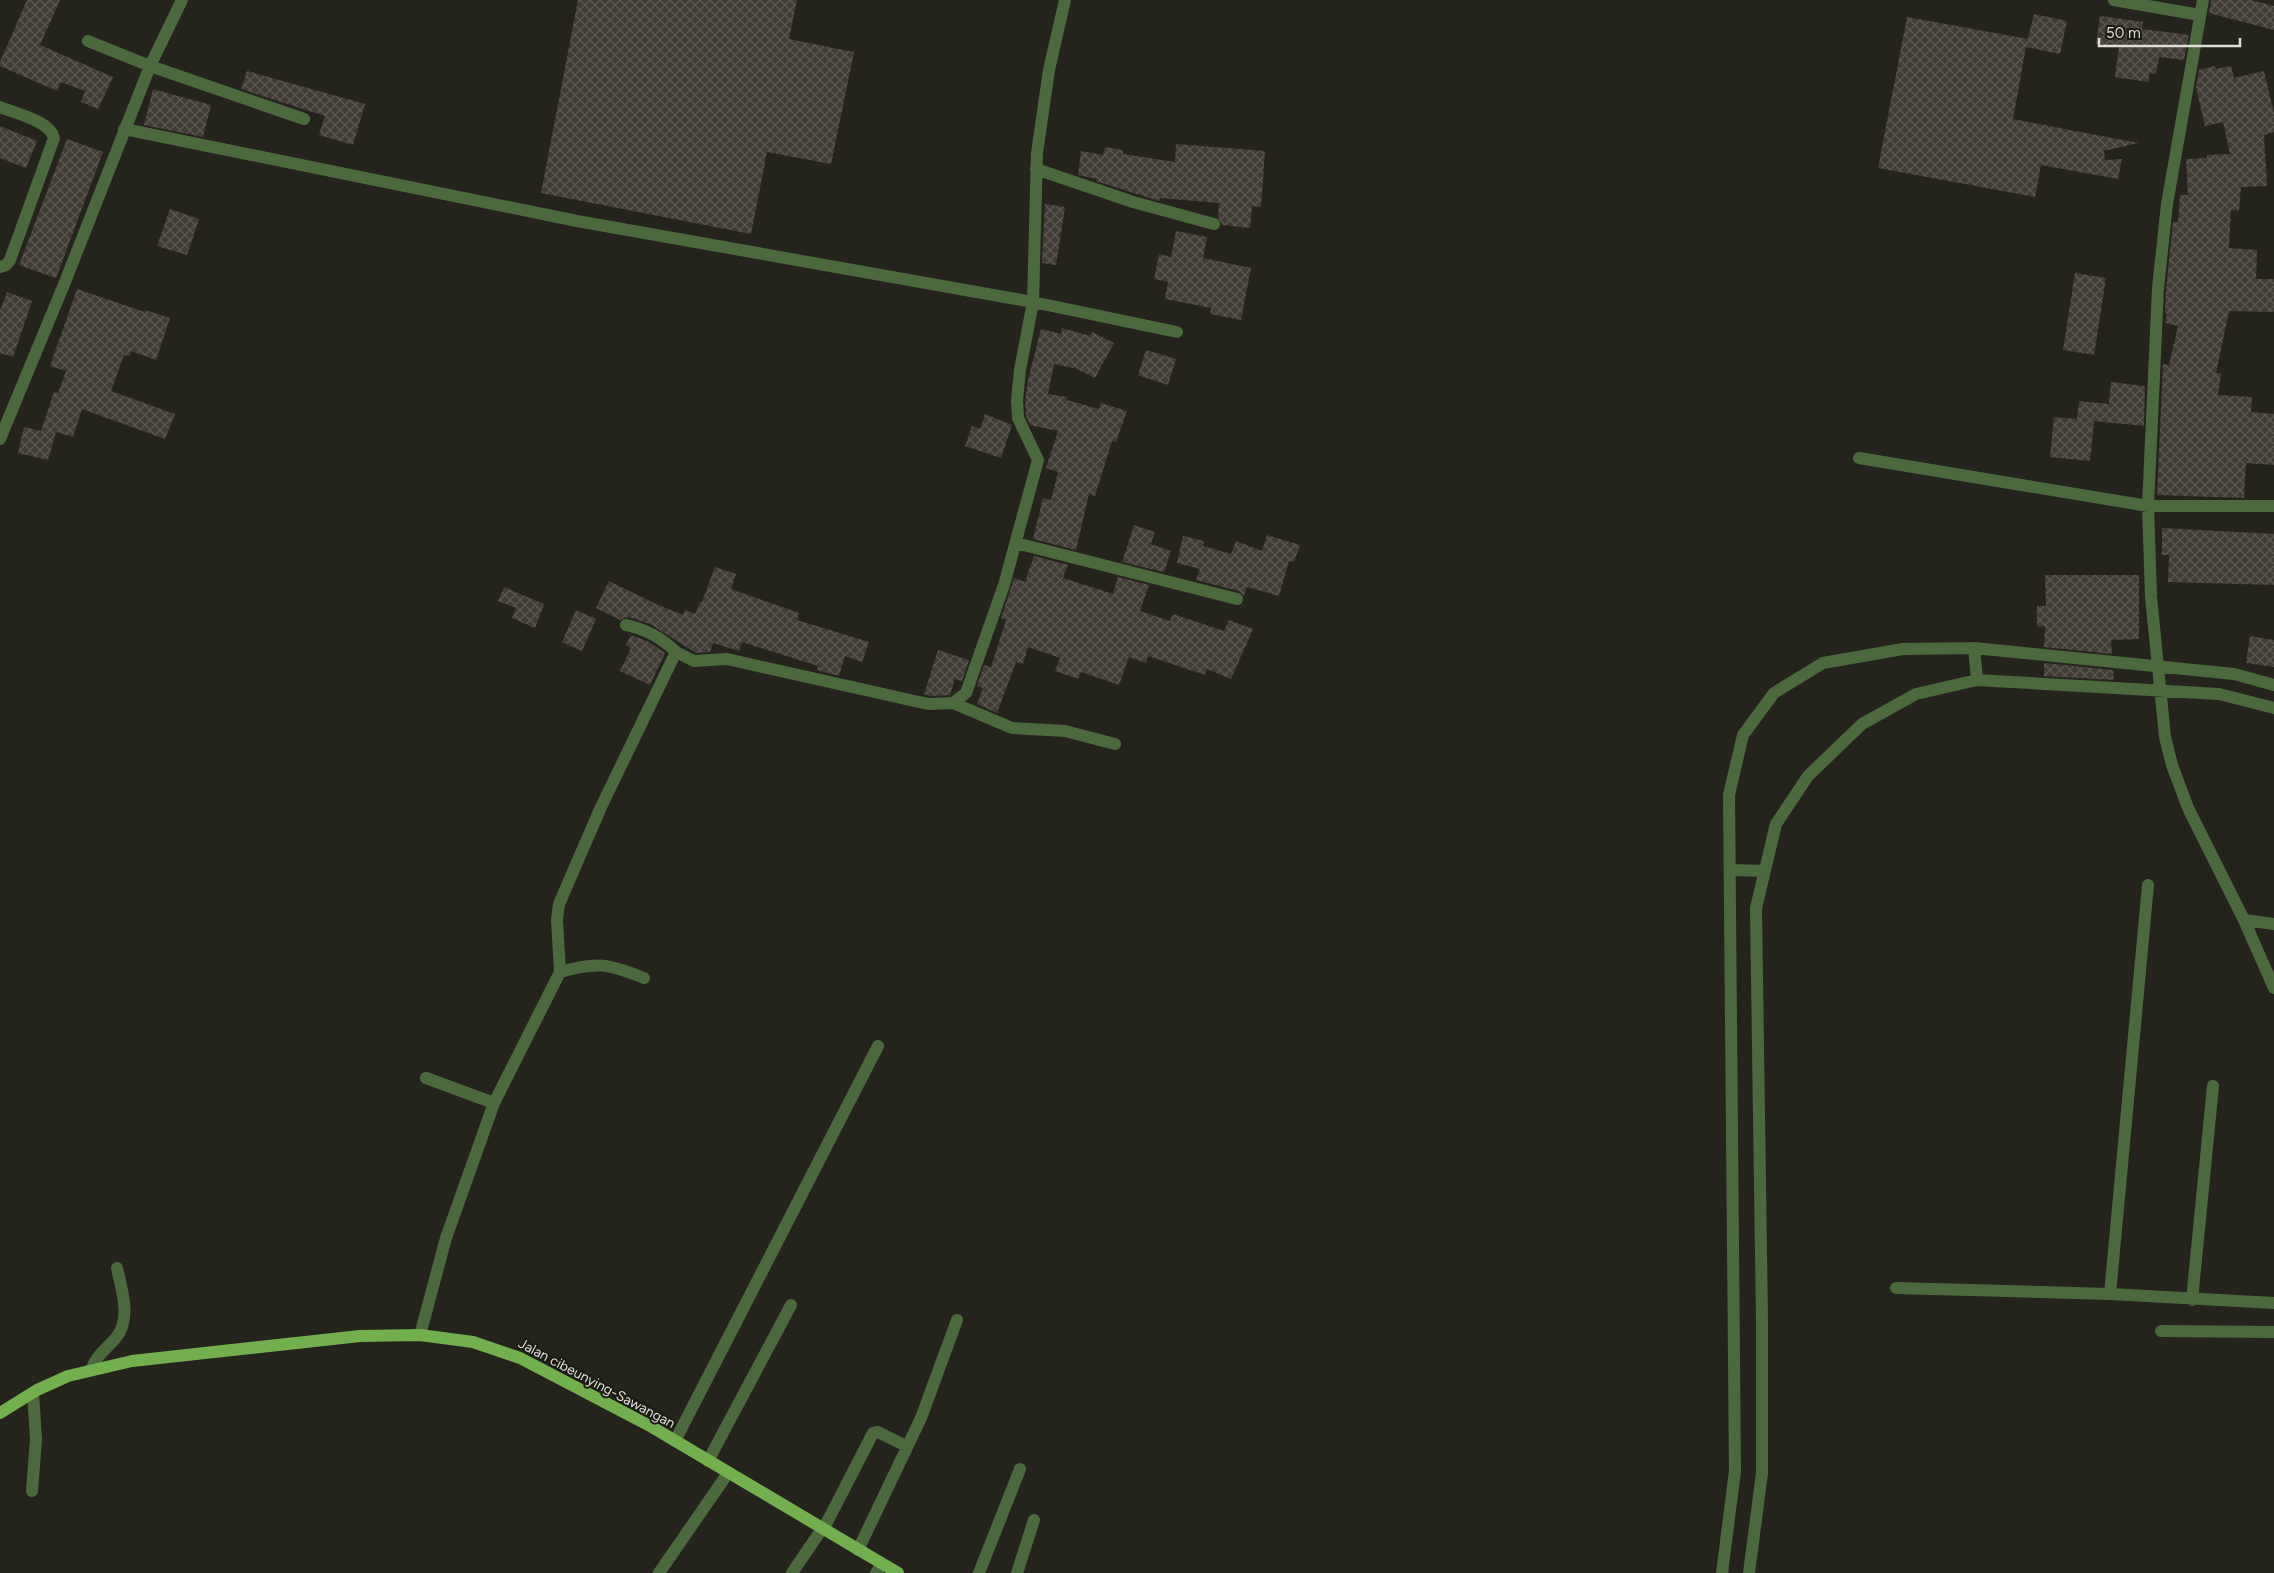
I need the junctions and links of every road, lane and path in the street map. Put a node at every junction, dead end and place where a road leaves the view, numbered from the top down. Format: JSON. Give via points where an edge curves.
{"nodes":[{"id":1,"x":182,"y":0,"type":"edge"},
{"id":2,"x":1065,"y":0,"type":"edge"},
{"id":3,"x":2114,"y":0,"type":"edge"},
{"id":4,"x":2203,"y":0,"type":"edge"},
{"id":5,"x":2200,"y":15,"type":"junction"},
{"id":6,"x":88,"y":41,"type":"dead end"},
{"id":7,"x":150,"y":66,"type":"junction"},
{"id":8,"x":0,"y":107,"type":"edge"},
{"id":9,"x":304,"y":119,"type":"dead end"},
{"id":10,"x":124,"y":129,"type":"junction"},
{"id":11,"x":1036,"y":169,"type":"junction"},
{"id":12,"x":1214,"y":224,"type":"dead end"},
{"id":13,"x":0,"y":267,"type":"edge"},
{"id":14,"x":1033,"y":302,"type":"junction"},
{"id":15,"x":1177,"y":332,"type":"dead end"},
{"id":16,"x":1,"y":431,"type":"edge"},
{"id":17,"x":1859,"y":458,"type":"dead end"},
{"id":18,"x":2148,"y":506,"type":"junction"},
{"id":19,"x":2274,"y":506,"type":"edge"},
{"id":20,"x":1016,"y":543,"type":"junction"},
{"id":21,"x":1238,"y":599,"type":"dead end"},
{"id":22,"x":626,"y":625,"type":"dead end"},
{"id":23,"x":1974,"y":648,"type":"junction"},
{"id":24,"x":676,"y":652,"type":"junction"},
{"id":25,"x":2157,"y":666,"type":"junction"},
{"id":26,"x":1977,"y":680,"type":"junction"},
{"id":27,"x":2274,"y":685,"type":"edge"},
{"id":28,"x":2159,"y":691,"type":"junction"},
{"id":29,"x":952,"y":703,"type":"junction"},
{"id":30,"x":2274,"y":708,"type":"edge"},
{"id":31,"x":1116,"y":744,"type":"dead end"},
{"id":32,"x":1730,"y":870,"type":"junction"},
{"id":33,"x":1765,"y":871,"type":"junction"},
{"id":34,"x":2148,"y":885,"type":"dead end"},
{"id":35,"x":2244,"y":920,"type":"junction"},
{"id":36,"x":2274,"y":924,"type":"edge"},
{"id":37,"x":560,"y":972,"type":"junction"},
{"id":38,"x":644,"y":978,"type":"dead end"},
{"id":39,"x":2274,"y":988,"type":"edge"},
{"id":40,"x":878,"y":1046,"type":"dead end"},
{"id":41,"x":426,"y":1078,"type":"dead end"},
{"id":42,"x":2213,"y":1086,"type":"dead end"},
{"id":43,"x":494,"y":1103,"type":"junction"},
{"id":44,"x":117,"y":1268,"type":"dead end"},
{"id":45,"x":1896,"y":1288,"type":"dead end"},
{"id":46,"x":2110,"y":1294,"type":"junction"},
{"id":47,"x":2192,"y":1300,"type":"junction"},
{"id":48,"x":2274,"y":1303,"type":"edge"},
{"id":49,"x":791,"y":1305,"type":"dead end"},
{"id":50,"x":957,"y":1320,"type":"dead end"},
{"id":51,"x":2161,"y":1331,"type":"dead end"},
{"id":52,"x":2274,"y":1332,"type":"edge"},
{"id":53,"x":420,"y":1335,"type":"junction"},
{"id":54,"x":90,"y":1370,"type":"junction"},
{"id":55,"x":33,"y":1393,"type":"junction"},
{"id":56,"x":0,"y":1413,"type":"edge"},
{"id":57,"x":675,"y":1441,"type":"junction"},
{"id":58,"x":906,"y":1446,"type":"junction"},
{"id":59,"x":708,"y":1461,"type":"junction"},
{"id":60,"x":1020,"y":1469,"type":"dead end"},
{"id":61,"x":728,"y":1473,"type":"junction"},
{"id":62,"x":32,"y":1491,"type":"dead end"},
{"id":63,"x":1034,"y":1520,"type":"dead end"},
{"id":64,"x":823,"y":1529,"type":"junction"},
{"id":65,"x":858,"y":1550,"type":"junction"},
{"id":66,"x":879,"y":1568,"type":"edge"},
{"id":67,"x":659,"y":1573,"type":"edge"},
{"id":68,"x":792,"y":1573,"type":"edge"},
{"id":69,"x":898,"y":1573,"type":"edge"},
{"id":70,"x":979,"y":1573,"type":"edge"},
{"id":71,"x":1017,"y":1573,"type":"edge"},
{"id":72,"x":1722,"y":1573,"type":"edge"},
{"id":73,"x":1749,"y":1573,"type":"edge"}],
"edges":[{"from":1,"to":7,"type":"street"},
{"from":2,"to":11,"type":"street","via":[[1049,70]]},
{"from":3,"to":5,"type":"street"},
{"from":4,"to":5,"type":"street"},
{"from":5,"to":18,"type":"street","via":[[2162,242]]},
{"from":6,"to":7,"type":"street"},
{"from":7,"to":9,"type":"street"},
{"from":7,"to":10,"type":"street"},
{"from":8,"to":13,"type":"street","via":[[42,124],[50,129],[54,138],[10,260]]},
{"from":10,"to":14,"type":"street","via":[[577,221]]},
{"from":10,"to":16,"type":"street","via":[[65,282]]},
{"from":11,"to":12,"type":"street","via":[[1133,202]]},
{"from":11,"to":14,"type":"street"},
{"from":14,"to":15,"type":"street"},
{"from":14,"to":20,"type":"street","via":[[1016,400],[1018,418],[1038,460]]},
{"from":17,"to":18,"type":"street"},
{"from":18,"to":19,"type":"street"},
{"from":18,"to":25,"type":"street"},
{"from":20,"to":21,"type":"street"},
{"from":20,"to":29,"type":"street","via":[[972,680],[966,692]]},
{"from":22,"to":24,"type":"street","via":[[666,642]]},
{"from":23,"to":25,"type":"street"},
{"from":23,"to":26,"type":"street"},
{"from":23,"to":32,"type":"street","via":[[1903,649],[1823,663],[1774,693],[1743,735],[1729,794]]},
{"from":24,"to":29,"type":"street","via":[[694,661],[727,659],[928,704]]},
{"from":24,"to":37,"type":"street","via":[[601,807],[559,904],[556,919]]},
{"from":25,"to":27,"type":"street","via":[[2234,674]]},
{"from":25,"to":28,"type":"street"},
{"from":26,"to":28,"type":"street"},
{"from":26,"to":33,"type":"street","via":[[1916,694],[1862,724],[1808,776],[1776,824]]},
{"from":28,"to":30,"type":"street","via":[[2219,694]]},
{"from":28,"to":35,"type":"street","via":[[2165,736],[2177,780]]},
{"from":29,"to":31,"type":"street","via":[[1012,728],[1065,731]]},
{"from":32,"to":33,"type":"street"},
{"from":32,"to":72,"type":"street","via":[[1735,1471]]},
{"from":33,"to":73,"type":"street","via":[[1756,908],[1762,1473]]},
{"from":34,"to":46,"type":"street"},
{"from":35,"to":36,"type":"street"},
{"from":35,"to":39,"type":"street"},
{"from":37,"to":38,"type":"street","via":[[596,964],[613,966]]},
{"from":37,"to":43,"type":"street"},
{"from":40,"to":57,"type":"street"},
{"from":41,"to":43,"type":"street"},
{"from":42,"to":47,"type":"street"},
{"from":43,"to":53,"type":"street","via":[[446,1238]]},
{"from":44,"to":54,"type":"street","via":[[125,1324]]},
{"from":45,"to":46,"type":"street"},
{"from":46,"to":47,"type":"street"},
{"from":47,"to":48,"type":"street"},
{"from":49,"to":59,"type":"street"},
{"from":50,"to":58,"type":"street","via":[[921,1418]]},
{"from":51,"to":52,"type":"street"},
{"from":53,"to":54,"type":"main road","name":"Jalan cibeunying-Sawangan","via":[[360,1336],[132,1361]]},
{"from":53,"to":57,"type":"main road","name":"Jalan cibeunying-Sawangan","via":[[473,1342],[520,1358]]},
{"from":54,"to":55,"type":"main road","name":"Jalan cibeunying-Sawangan","via":[[68,1376]]},
{"from":55,"to":56,"type":"main road","name":"Jalan cibeunying-Sawangan"},
{"from":55,"to":62,"type":"street","via":[[36,1438]]},
{"from":57,"to":59,"type":"main road","name":"Jalan cibeunying-Sawangan"},
{"from":58,"to":64,"type":"street","via":[[878,1432],[873,1433]]},
{"from":58,"to":65,"type":"street"},
{"from":59,"to":61,"type":"main road","name":"Jalan cibeunying-Sawangan"},
{"from":60,"to":70,"type":"street"},
{"from":61,"to":64,"type":"main road","name":"Jalan cibeunying-Sawangan"},
{"from":61,"to":67,"type":"street"},
{"from":63,"to":71,"type":"street"},
{"from":64,"to":65,"type":"main road","name":"Jalan cibeunying-Sawangan"},
{"from":64,"to":68,"type":"street"},
{"from":65,"to":66,"type":"main road","name":"Jalan cibeunying-Sawangan"},
{"from":66,"to":69,"type":"main road","name":"Jalan cibeunying-Sawangan"}]}
